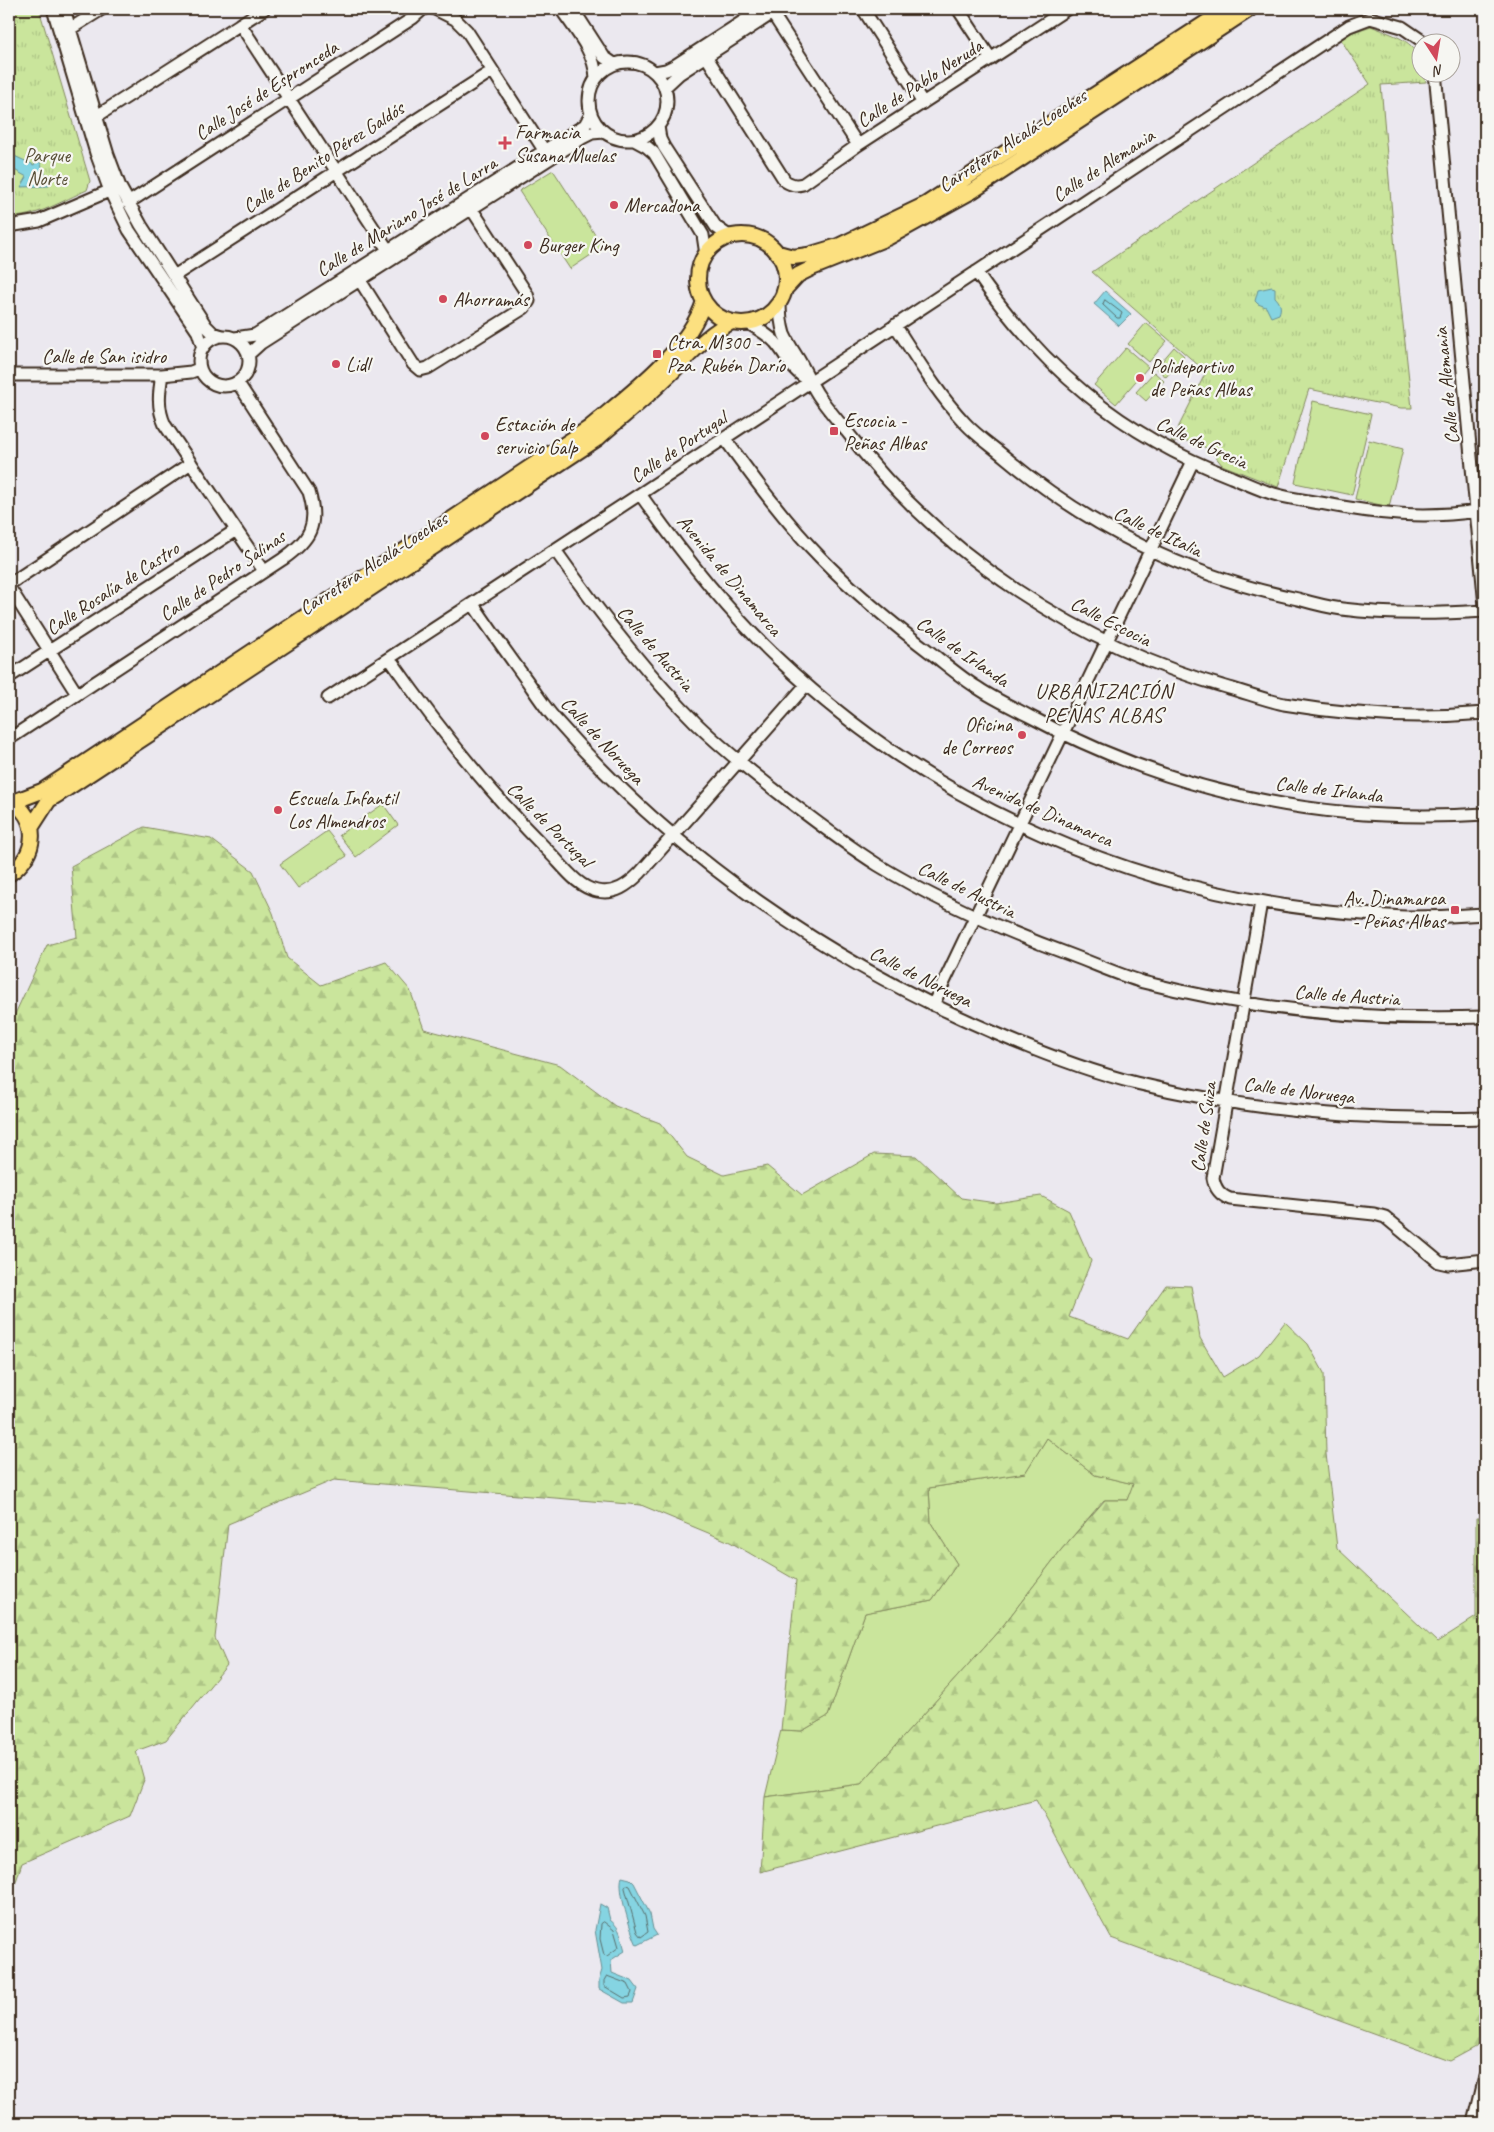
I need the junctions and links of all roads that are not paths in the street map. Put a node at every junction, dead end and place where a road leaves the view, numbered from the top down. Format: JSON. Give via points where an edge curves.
{"nodes":[{"id":1,"x":53,"y":9,"type":"edge"},
{"id":2,"x":64,"y":9,"type":"edge"},
{"id":3,"x":102,"y":9,"type":"edge"},
{"id":4,"x":264,"y":9,"type":"edge"},
{"id":5,"x":424,"y":9,"type":"edge"},
{"id":6,"x":435,"y":9,"type":"edge"},
{"id":7,"x":561,"y":9,"type":"edge"},
{"id":8,"x":573,"y":9,"type":"edge"},
{"id":9,"x":863,"y":9,"type":"edge"},
{"id":10,"x":958,"y":9,"type":"edge"},
{"id":11,"x":1227,"y":9,"type":"edge"},
{"id":12,"x":1250,"y":9,"type":"edge"},
{"id":13,"x":771,"y":10,"type":"edge"},
{"id":14,"x":1059,"y":11,"type":"edge"},
{"id":15,"x":240,"y":24,"type":"junction"},
{"id":16,"x":70,"y":29,"type":"junction"},
{"id":17,"x":1412,"y":34,"type":"edge"},
{"id":18,"x":706,"y":56,"type":"junction"},
{"id":19,"x":991,"y":59,"type":"junction"},
{"id":20,"x":614,"y":64,"type":"junction"},
{"id":21,"x":492,"y":71,"type":"junction"},
{"id":22,"x":655,"y":72,"type":"junction"},
{"id":23,"x":596,"y":78,"type":"junction"},
{"id":24,"x":1436,"y":82,"type":"edge"},
{"id":25,"x":665,"y":87,"type":"junction"},
{"id":26,"x":289,"y":98,"type":"junction"},
{"id":27,"x":923,"y":103,"type":"junction"},
{"id":28,"x":591,"y":114,"type":"junction"},
{"id":29,"x":97,"y":116,"type":"junction"},
{"id":30,"x":658,"y":126,"type":"junction"},
{"id":31,"x":604,"y":132,"type":"junction"},
{"id":32,"x":634,"y":140,"type":"junction"},
{"id":33,"x":858,"y":145,"type":"junction"},
{"id":34,"x":544,"y":150,"type":"junction"},
{"id":35,"x":336,"y":170,"type":"junction"},
{"id":36,"x":115,"y":189,"type":"junction"},
{"id":37,"x":128,"y":203,"type":"junction"},
{"id":38,"x":471,"y":208,"type":"junction"},
{"id":39,"x":9,"y":226,"type":"edge"},
{"id":40,"x":733,"y":236,"type":"junction"},
{"id":41,"x":388,"y":250,"type":"junction"},
{"id":42,"x":778,"y":253,"type":"junction"},
{"id":43,"x":706,"y":255,"type":"junction"},
{"id":44,"x":976,"y":272,"type":"junction"},
{"id":45,"x":174,"y":276,"type":"junction"},
{"id":46,"x":359,"y":279,"type":"junction"},
{"id":47,"x":786,"y":288,"type":"junction"},
{"id":48,"x":704,"y":301,"type":"junction"},
{"id":49,"x":780,"y":303,"type":"junction"},
{"id":50,"x":732,"y":322,"type":"junction"},
{"id":51,"x":748,"y":323,"type":"junction"},
{"id":52,"x":896,"y":325,"type":"junction"},
{"id":53,"x":222,"y":336,"type":"junction"},
{"id":54,"x":235,"y":338,"type":"junction"},
{"id":55,"x":203,"y":348,"type":"junction"},
{"id":56,"x":249,"y":354,"type":"junction"},
{"id":57,"x":199,"y":369,"type":"junction"},
{"id":58,"x":9,"y":374,"type":"edge"},
{"id":59,"x":162,"y":375,"type":"junction"},
{"id":60,"x":810,"y":381,"type":"junction"},
{"id":61,"x":238,"y":383,"type":"junction"},
{"id":62,"x":724,"y":439,"type":"junction"},
{"id":63,"x":1193,"y":461,"type":"junction"},
{"id":64,"x":191,"y":463,"type":"junction"},
{"id":65,"x":640,"y":494,"type":"junction"},
{"id":66,"x":1477,"y":511,"type":"junction"},
{"id":67,"x":236,"y":530,"type":"junction"},
{"id":68,"x":556,"y":550,"type":"junction"},
{"id":69,"x":1150,"y":550,"type":"junction"},
{"id":70,"x":264,"y":571,"type":"junction"},
{"id":71,"x":9,"y":587,"type":"edge"},
{"id":72,"x":473,"y":604,"type":"junction"},
{"id":73,"x":1485,"y":606,"type":"edge"},
{"id":74,"x":1485,"y":611,"type":"edge"},
{"id":75,"x":1106,"y":641,"type":"junction"},
{"id":76,"x":49,"y":651,"type":"junction"},
{"id":77,"x":390,"y":659,"type":"junction"},
{"id":78,"x":9,"y":677,"type":"edge"},
{"id":79,"x":806,"y":685,"type":"junction"},
{"id":80,"x":77,"y":694,"type":"junction"},
{"id":81,"x":328,"y":698,"type":"dead end"},
{"id":82,"x":1485,"y":713,"type":"edge"},
{"id":83,"x":1063,"y":734,"type":"junction"},
{"id":84,"x":9,"y":739,"type":"edge"},
{"id":85,"x":737,"y":761,"type":"junction"},
{"id":86,"x":11,"y":801,"type":"edge"},
{"id":87,"x":1485,"y":814,"type":"edge"},
{"id":88,"x":1020,"y":825,"type":"junction"},
{"id":89,"x":31,"y":828,"type":"junction"},
{"id":90,"x":674,"y":835,"type":"junction"},
{"id":91,"x":9,"y":874,"type":"edge"},
{"id":92,"x":1261,"y":902,"type":"junction"},
{"id":93,"x":1485,"y":914,"type":"edge"},
{"id":94,"x":976,"y":917,"type":"junction"},
{"id":95,"x":1243,"y":1002,"type":"junction"},
{"id":96,"x":933,"y":1005,"type":"junction"},
{"id":97,"x":1485,"y":1017,"type":"edge"},
{"id":98,"x":1226,"y":1101,"type":"junction"},
{"id":99,"x":1485,"y":1118,"type":"edge"},
{"id":100,"x":1485,"y":1260,"type":"edge"},
{"id":101,"x":1485,"y":2077,"type":"edge"},
{"id":102,"x":1474,"y":2123,"type":"edge"}],
"edges":[{"from":1,"to":36,"type":"street","via":[[96,153]]},
{"from":2,"to":16,"type":"street"},
{"from":3,"to":16,"type":"street"},
{"from":4,"to":15,"type":"street"},
{"from":5,"to":26,"type":"street","name":"Calle José de Espronceda"},
{"from":6,"to":21,"type":"street","via":[[462,24]]},
{"from":7,"to":23,"type":"street","via":[[591,56]]},
{"from":8,"to":20,"type":"street","via":[[604,58]]},
{"from":9,"to":27,"type":"street"},
{"from":10,"to":19,"type":"street"},
{"from":11,"to":42,"type":"main road","name":"Carretera Alcalá-Loeches","via":[[926,204],[838,246],[793,257]]},
{"from":12,"to":47,"type":"main road","name":"Carretera Alcalá-Loeches","via":[[974,190],[887,238],[798,275]]},
{"from":13,"to":18,"type":"street"},
{"from":13,"to":22,"type":"street","via":[[674,66]]},
{"from":13,"to":33,"type":"street"},
{"from":14,"to":19,"type":"street","name":"Calle de Pablo Neruda"},
{"from":15,"to":26,"type":"street"},
{"from":15,"to":29,"type":"street"},
{"from":16,"to":29,"type":"street"},
{"from":17,"to":44,"type":"street","name":"Calle de Alemania","via":[[1402,27],[1370,18],[1349,26]]},
{"from":18,"to":25,"type":"street","via":[[670,80]]},
{"from":18,"to":33,"type":"street","name":"Calle de Pablo Neruda","via":[[791,185],[803,184]]},
{"from":19,"to":27,"type":"street","name":"Calle de Pablo Neruda"},
{"from":20,"to":22,"type":"street","via":[[635,62]]},
{"from":20,"to":23,"type":"street"},
{"from":21,"to":34,"type":"street"},
{"from":21,"to":35,"type":"street","name":"Calle de Benito Pérez Galdós"},
{"from":22,"to":25,"type":"street"},
{"from":23,"to":28,"type":"street","via":[[590,89]]},
{"from":24,"to":66,"type":"street","name":"Calle de Alemania"},
{"from":25,"to":30,"type":"street","via":[[667,107]]},
{"from":26,"to":35,"type":"street"},
{"from":26,"to":37,"type":"street","name":"Calle José de Espronceda"},
{"from":27,"to":33,"type":"street","name":"Calle de Pablo Neruda"},
{"from":28,"to":31,"type":"street"},
{"from":28,"to":34,"type":"street","name":"Calle de Mariano José de Larra","via":[[585,125]]},
{"from":29,"to":36,"type":"street"},
{"from":30,"to":32,"type":"street"},
{"from":30,"to":40,"type":"street","via":[[664,147],[707,214],[716,227]]},
{"from":31,"to":32,"type":"street","via":[[623,140]]},
{"from":31,"to":38,"type":"street","name":"Calle de Mariano José de Larra","via":[[582,138]]},
{"from":32,"to":43,"type":"street","via":[[654,153],[704,235]]},
{"from":34,"to":41,"type":"street","name":"Calle de Mariano José de Larra"},
{"from":35,"to":41,"type":"street"},
{"from":35,"to":45,"type":"street","name":"Calle de Benito Pérez Galdós"},
{"from":36,"to":37,"type":"street"},
{"from":36,"to":39,"type":"street","via":[[39,221]]},
{"from":36,"to":55,"type":"street","via":[[129,230],[198,332]]},
{"from":37,"to":45,"type":"street"},
{"from":38,"to":46,"type":"street","name":"Calle de Mariano José de Larra"},
{"from":38,"to":46,"type":"street","via":[[527,294],[529,301],[524,308],[420,370]]},
{"from":40,"to":42,"type":"main road","via":[[758,238]]},
{"from":40,"to":43,"type":"main road","via":[[713,246]]},
{"from":41,"to":54,"type":"street","name":"Calle de Mariano José de Larra","via":[[255,335]]},
{"from":42,"to":47,"type":"main road","via":[[787,275]]},
{"from":43,"to":48,"type":"main road","via":[[698,278]]},
{"from":44,"to":52,"type":"street","name":"Calle de Alemania"},
{"from":44,"to":63,"type":"street","name":"Calle de Grecia","via":[[1028,340],[1083,393],[1143,435]]},
{"from":45,"to":53,"type":"street","via":[[206,326]]},
{"from":46,"to":56,"type":"street","name":"Calle de Mariano José de Larra"},
{"from":47,"to":49,"type":"main road"},
{"from":48,"to":50,"type":"main road","via":[[716,314]]},
{"from":48,"to":86,"type":"main road","name":"Carretera Alcalá-Loeches","via":[[695,325],[653,374],[589,428],[42,791]]},
{"from":49,"to":51,"type":"main road","via":[[760,320]]},
{"from":49,"to":60,"type":"street","name":"Calle Escocia","via":[[785,334]]},
{"from":50,"to":51,"type":"main road"},
{"from":50,"to":89,"type":"main road","name":"Carretera Alcalá-Loeches","via":[[705,341],[597,439],[49,800]]},
{"from":51,"to":60,"type":"street","name":"Calle Escocia","via":[[774,341],[797,373]]},
{"from":52,"to":60,"type":"street","name":"Calle de Alemania"},
{"from":52,"to":69,"type":"street","name":"Calle de Italia","via":[[933,385],[966,424],[1030,478],[1089,519]]},
{"from":53,"to":54,"type":"street"},
{"from":53,"to":55,"type":"street"},
{"from":54,"to":56,"type":"street"},
{"from":55,"to":57,"type":"street"},
{"from":56,"to":61,"type":"street","via":[[250,365]]},
{"from":57,"to":59,"type":"street","name":"Calle de San isidro"},
{"from":57,"to":61,"type":"street","via":[[206,380],[216,386]]},
{"from":58,"to":59,"type":"street","name":"Calle de San isidro"},
{"from":59,"to":64,"type":"street","via":[[159,395],[162,418]]},
{"from":60,"to":62,"type":"street","name":"Calle de Portugal"},
{"from":60,"to":75,"type":"street","name":"Calle Escocia","via":[[863,454],[930,523],[994,575]]},
{"from":61,"to":70,"type":"street","name":"Calle de Pedro Salinas","via":[[310,492],[314,507],[314,520],[308,536],[299,547]]},
{"from":62,"to":65,"type":"street","name":"Calle de Portugal"},
{"from":62,"to":83,"type":"street","name":"Calle de Irlanda","via":[[820,557],[896,627],[977,688]]},
{"from":63,"to":66,"type":"street","name":"Calle de Grecia","via":[[1274,494],[1373,513],[1438,515]]},
{"from":63,"to":69,"type":"street"},
{"from":64,"to":67,"type":"street"},
{"from":64,"to":71,"type":"street","via":[[11,582]]},
{"from":65,"to":68,"type":"street","name":"Calle de Portugal"},
{"from":65,"to":79,"type":"street","name":"Avenida de Dinamarca","via":[[704,578],[775,657]]},
{"from":66,"to":73,"type":"street","name":"Calle de Alemania"},
{"from":67,"to":70,"type":"street"},
{"from":67,"to":76,"type":"street","name":"Calle Rosalía de Castro"},
{"from":68,"to":72,"type":"street","name":"Calle de Portugal"},
{"from":68,"to":85,"type":"street","name":"Calle de Austria","via":[[631,652]]},
{"from":69,"to":74,"type":"street","name":"Calle de Italia","via":[[1254,590],[1342,609],[1411,613]]},
{"from":69,"to":75,"type":"street"},
{"from":70,"to":80,"type":"street","name":"Calle de Pedro Salinas"},
{"from":71,"to":76,"type":"street"},
{"from":72,"to":77,"type":"street","name":"Calle de Portugal"},
{"from":72,"to":90,"type":"street","name":"Calle de Noruega","via":[[554,718],[605,772]]},
{"from":75,"to":82,"type":"street","name":"Calle Escocia","via":[[1138,658],[1202,681],[1282,704],[1348,712],[1429,716]]},
{"from":75,"to":83,"type":"street"},
{"from":76,"to":78,"type":"street","name":"Calle Rosalía de Castro"},
{"from":76,"to":80,"type":"street"},
{"from":77,"to":81,"type":"street","name":"Calle de Portugal"},
{"from":77,"to":90,"type":"street","name":"Calle de Portugal","via":[[493,794],[571,875],[586,886],[606,892],[624,887]]},
{"from":79,"to":85,"type":"street","name":"Calle de Portugal"},
{"from":79,"to":88,"type":"street","name":"Avenida de Dinamarca","via":[[909,762],[961,795]]},
{"from":80,"to":84,"type":"street","name":"Calle de Pedro Salinas"},
{"from":83,"to":87,"type":"street","name":"Calle de Irlanda","via":[[1150,770],[1245,797],[1344,814],[1433,817]]},
{"from":83,"to":88,"type":"street"},
{"from":85,"to":90,"type":"street","name":"Calle de Portugal"},
{"from":85,"to":94,"type":"street","name":"Calle de Austria","via":[[878,864]]},
{"from":86,"to":89,"type":"main road","via":[[24,814]]},
{"from":88,"to":92,"type":"street","name":"Avenida de Dinamarca","via":[[1143,873]]},
{"from":88,"to":94,"type":"street"},
{"from":89,"to":91,"type":"main road","via":[[32,839],[26,860]]},
{"from":90,"to":96,"type":"street","name":"Calle de Noruega","via":[[749,895],[834,952]]},
{"from":92,"to":93,"type":"street","name":"Avenida de Dinamarca","via":[[1404,917]]},
{"from":92,"to":95,"type":"street","name":"Calle de Suiza"},
{"from":94,"to":95,"type":"street","name":"Calle de Austria","via":[[1141,981]]},
{"from":94,"to":96,"type":"street"},
{"from":95,"to":97,"type":"street","name":"Calle de Austria","via":[[1323,1014],[1432,1019]]},
{"from":95,"to":98,"type":"street","name":"Calle de Suiza"},
{"from":96,"to":98,"type":"street","name":"Calle de Noruega","via":[[1030,1048],[1080,1066],[1135,1083]]},
{"from":98,"to":99,"type":"street","name":"Calle de Noruega","via":[[1356,1116],[1417,1120]]},
{"from":98,"to":100,"type":"street","name":"Calle de Suiza","via":[[1212,1178],[1222,1196],[1374,1214],[1385,1217],[1438,1262]]},
{"from":101,"to":102,"type":"street"}]}
